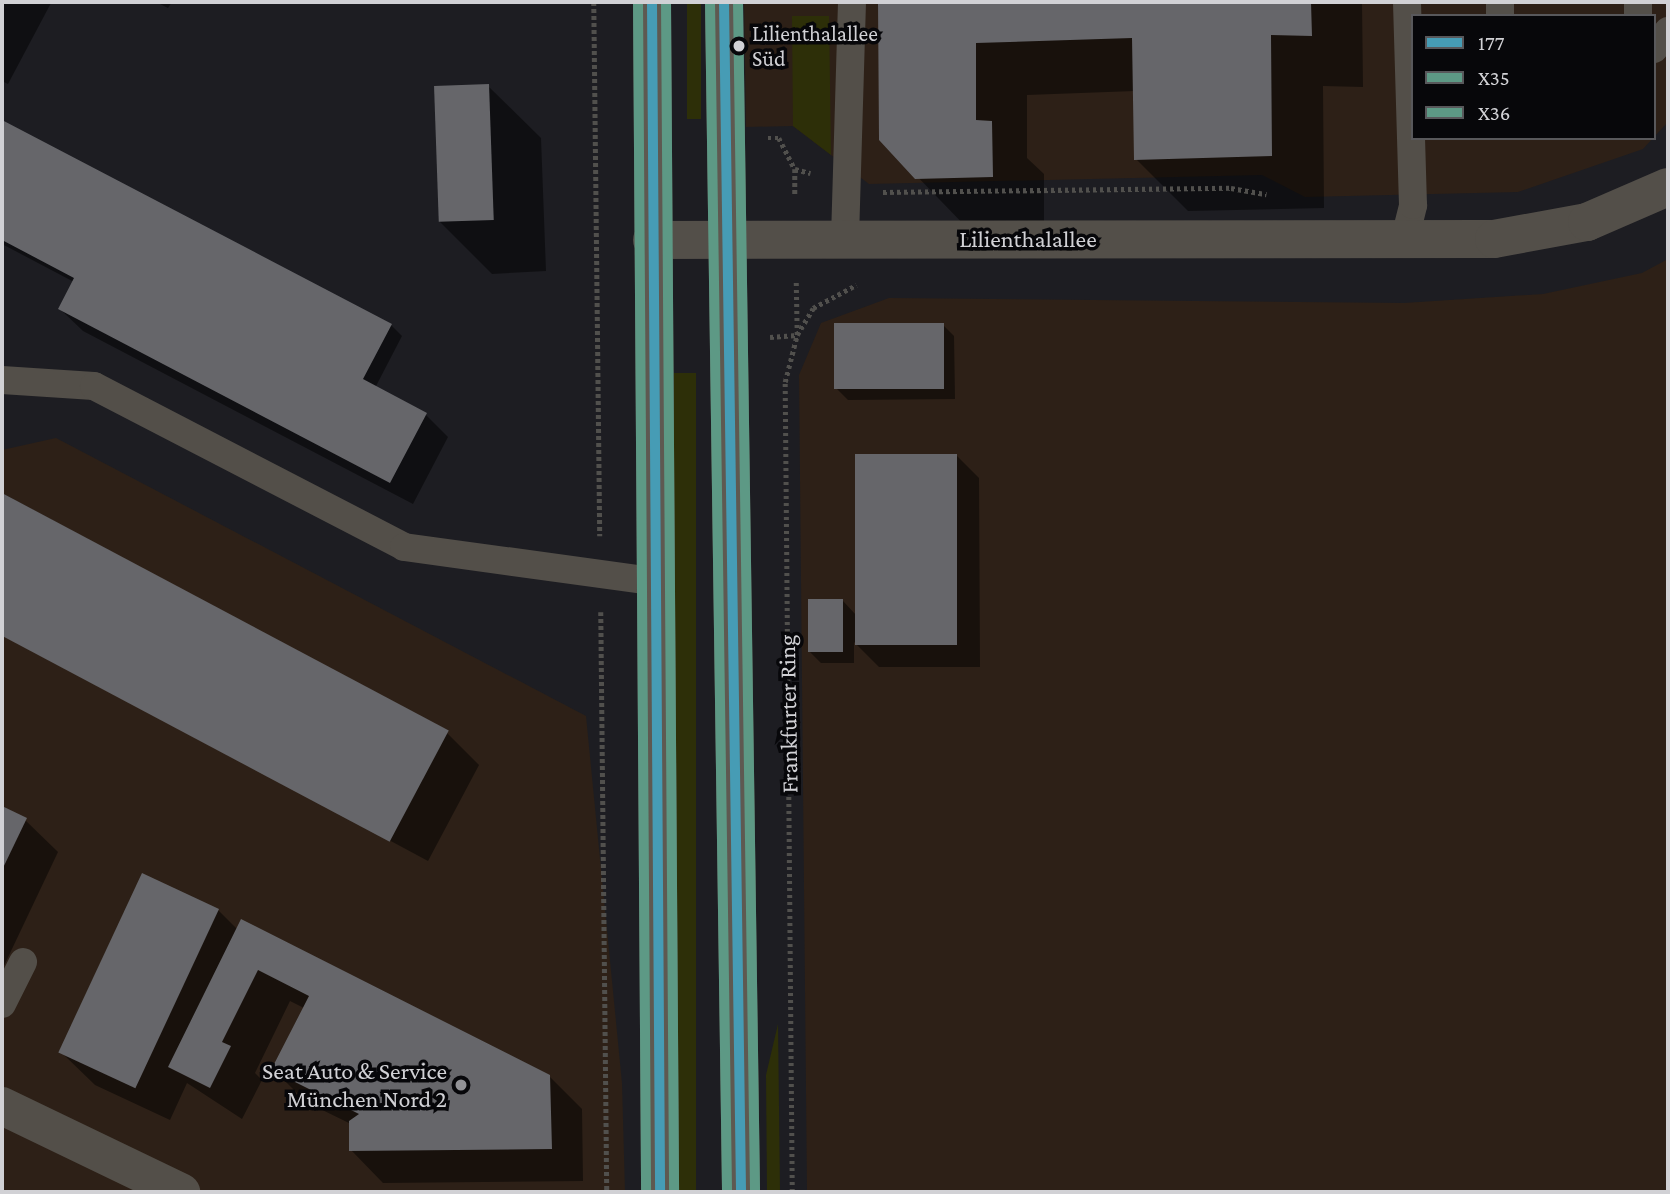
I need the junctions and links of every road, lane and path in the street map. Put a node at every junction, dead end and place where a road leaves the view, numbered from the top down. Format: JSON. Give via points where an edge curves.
{"nodes":[{"id":1,"x":652,"y":2,"type":"edge"},
{"id":2,"x":724,"y":2,"type":"edge"},
{"id":3,"x":852,"y":2,"type":"edge"},
{"id":4,"x":1407,"y":2,"type":"edge"},
{"id":5,"x":1668,"y":31,"type":"edge"},
{"id":6,"x":1656,"y":46,"type":"edge"},
{"id":7,"x":1411,"y":92,"type":"edge"},
{"id":8,"x":729,"y":135,"type":"junction"},
{"id":9,"x":595,"y":136,"type":"dead end"},
{"id":10,"x":653,"y":136,"type":"junction"},
{"id":11,"x":1412,"y":140,"type":"edge"},
{"id":12,"x":1668,"y":187,"type":"edge"},
{"id":13,"x":846,"y":192,"type":"junction"},
{"id":14,"x":1271,"y":196,"type":"dead end"},
{"id":15,"x":795,"y":238,"type":"junction"},
{"id":16,"x":845,"y":238,"type":"junction"},
{"id":17,"x":729,"y":239,"type":"junction"},
{"id":18,"x":652,"y":240,"type":"junction"},
{"id":19,"x":1404,"y":242,"type":"junction"},
{"id":20,"x":867,"y":283,"type":"dead end"},
{"id":21,"x":797,"y":335,"type":"junction"},
{"id":22,"x":730,"y":339,"type":"junction"},
{"id":23,"x":652,"y":340,"type":"junction"},
{"id":24,"x":598,"y":343,"type":"dead end"},
{"id":25,"x":2,"y":380,"type":"edge"},
{"id":26,"x":653,"y":581,"type":"junction"},
{"id":27,"x":23,"y":962,"type":"dead end"},
{"id":28,"x":2,"y":1004,"type":"edge"},
{"id":29,"x":2,"y":1106,"type":"edge"},
{"id":30,"x":181,"y":1192,"type":"edge"},
{"id":31,"x":660,"y":1192,"type":"edge"},
{"id":32,"x":741,"y":1192,"type":"edge"},
{"id":33,"x":792,"y":1192,"type":"edge"}],
"edges":[{"from":1,"to":10,"type":"main road"},
{"from":2,"to":8,"type":"main road"},
{"from":3,"to":13,"type":"lane"},
{"from":4,"to":7,"type":"lane"},
{"from":5,"to":6,"type":"lane"},
{"from":8,"to":13,"type":"path","via":[[779,138],[795,169],[827,177]]},
{"from":8,"to":17,"type":"main road"},
{"from":9,"to":10,"type":"path"},
{"from":10,"to":18,"type":"main road"},
{"from":11,"to":19,"type":"lane","via":[[1413,205]]},
{"from":12,"to":19,"type":"street","name":"Lilienthalallee","via":[[1587,222],[1524,237]]},
{"from":13,"to":14,"type":"path","via":[[1231,188]]},
{"from":13,"to":16,"type":"lane"},
{"from":15,"to":16,"type":"street","name":"Lilienthalallee"},
{"from":15,"to":17,"type":"street","name":"Lilienthalallee"},
{"from":15,"to":21,"type":"path","name":"Frankfurter Ring"},
{"from":16,"to":19,"type":"street","name":"Lilienthalallee"},
{"from":17,"to":18,"type":"street","name":"Lilienthalallee"},
{"from":17,"to":22,"type":"main road"},
{"from":18,"to":23,"type":"main road"},
{"from":20,"to":21,"type":"path","via":[[813,308]]},
{"from":21,"to":22,"type":"path"},
{"from":21,"to":33,"type":"path","name":"Frankfurter Ring","via":[[785,382]]},
{"from":22,"to":32,"type":"main road"},
{"from":23,"to":24,"type":"path"},
{"from":23,"to":26,"type":"main road"},
{"from":25,"to":26,"type":"lane","via":[[94,386],[404,547]]},
{"from":26,"to":31,"type":"main road"},
{"from":27,"to":28,"type":"lane"},
{"from":29,"to":30,"type":"street"}]}
